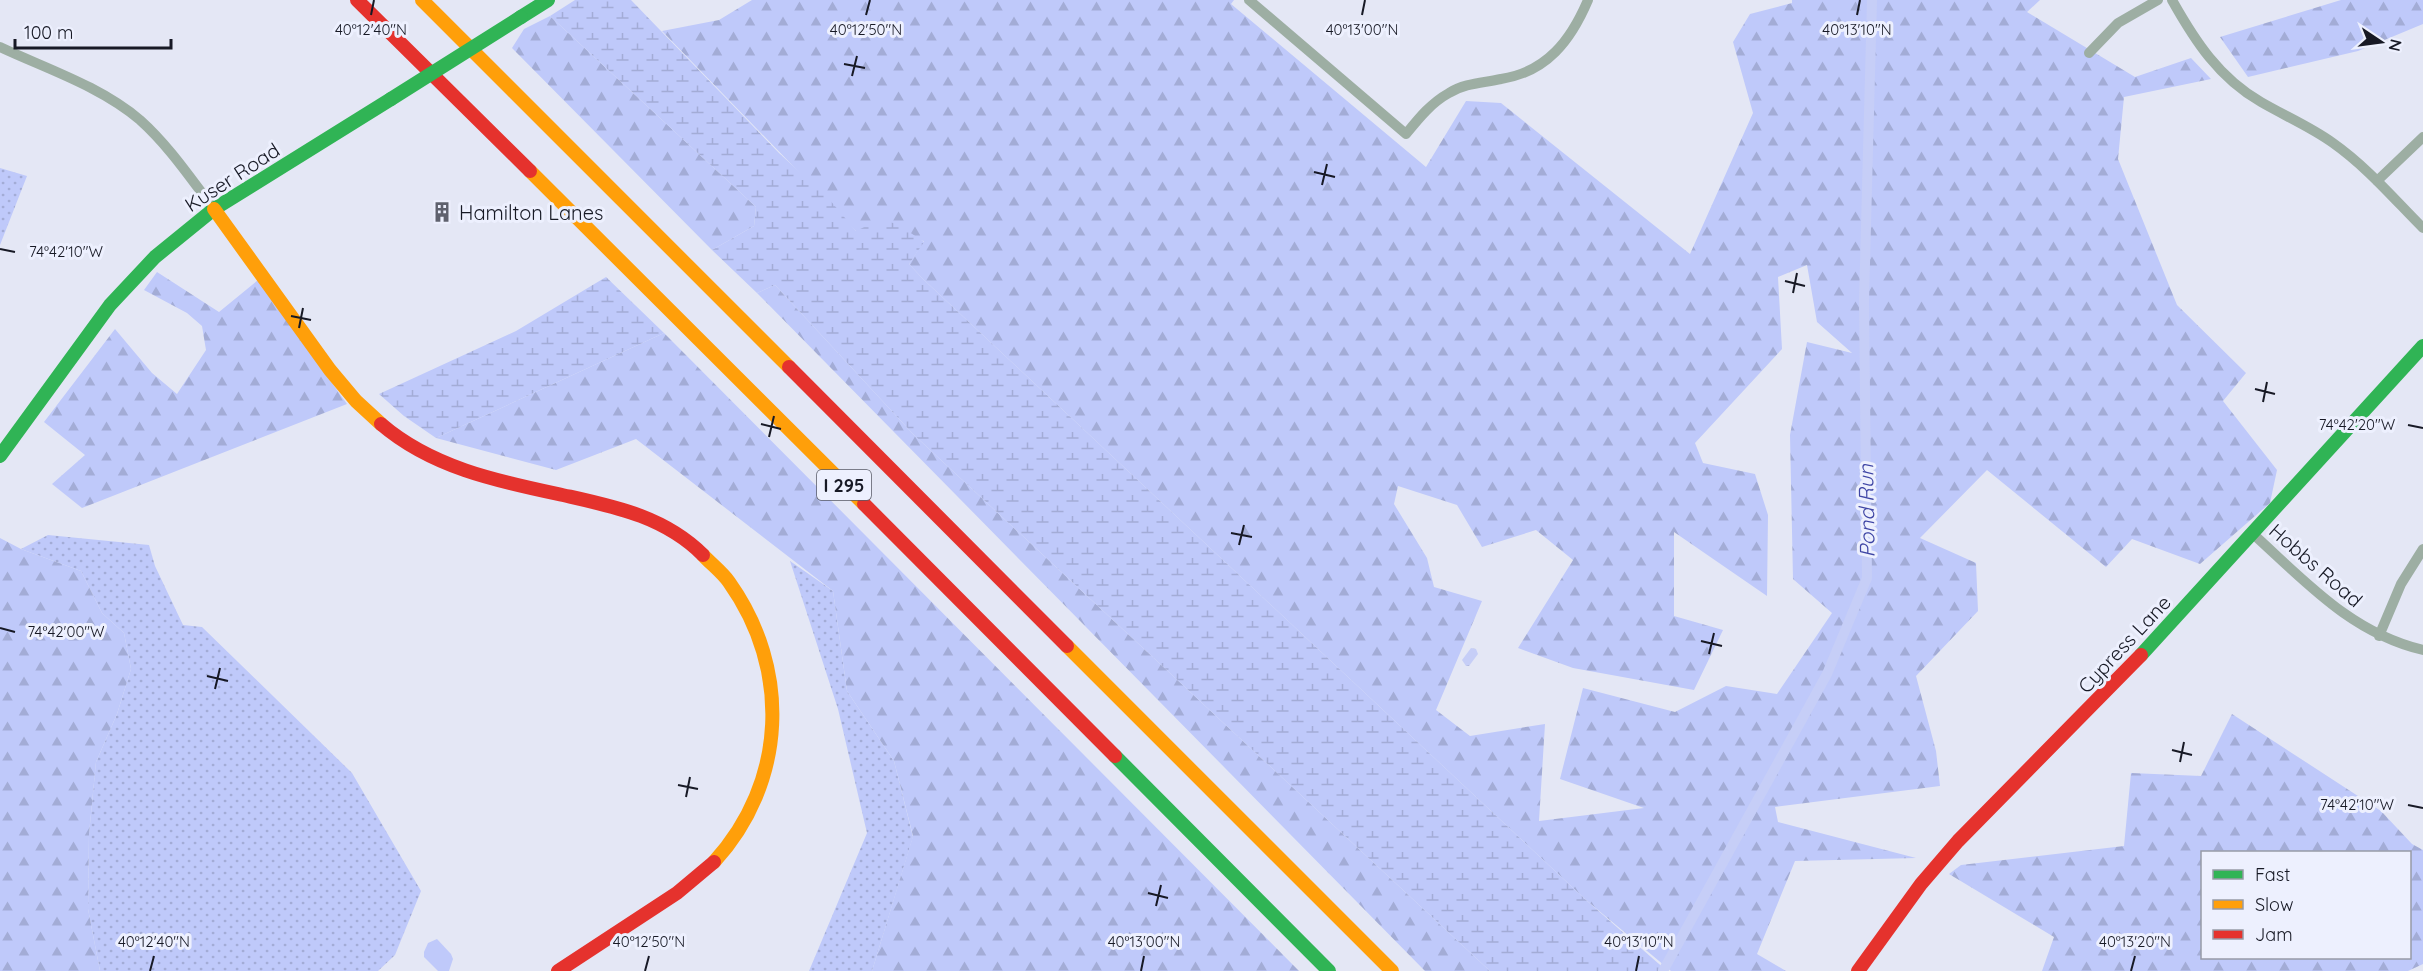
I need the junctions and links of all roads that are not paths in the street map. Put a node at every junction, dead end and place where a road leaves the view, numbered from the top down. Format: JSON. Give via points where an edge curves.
{"nodes":[{"id":1,"x":357,"y":0,"type":"edge"},
{"id":2,"x":422,"y":0,"type":"edge"},
{"id":3,"x":548,"y":0,"type":"edge"},
{"id":4,"x":1249,"y":0,"type":"edge"},
{"id":5,"x":1588,"y":0,"type":"edge"},
{"id":6,"x":2158,"y":0,"type":"edge"},
{"id":7,"x":2172,"y":0,"type":"edge"},
{"id":8,"x":0,"y":47,"type":"edge"},
{"id":9,"x":2089,"y":53,"type":"dead end"},
{"id":10,"x":2423,"y":137,"type":"edge"},
{"id":11,"x":2377,"y":181,"type":"junction"},
{"id":12,"x":214,"y":209,"type":"junction"},
{"id":13,"x":2423,"y":228,"type":"edge"},
{"id":14,"x":2423,"y":346,"type":"edge"},
{"id":15,"x":0,"y":456,"type":"edge"},
{"id":16,"x":2252,"y":533,"type":"junction"},
{"id":17,"x":2423,"y":549,"type":"edge"},
{"id":18,"x":2379,"y":636,"type":"junction"},
{"id":19,"x":2423,"y":650,"type":"edge"},
{"id":20,"x":558,"y":971,"type":"edge"},
{"id":21,"x":1329,"y":971,"type":"edge"},
{"id":22,"x":1392,"y":971,"type":"edge"},
{"id":23,"x":1858,"y":971,"type":"edge"}],
"edges":[{"from":1,"to":21,"type":"main road","number":"I 295"},
{"from":2,"to":22,"type":"main road","number":"I 295"},
{"from":3,"to":12,"type":"main road","name":"Kuser Road","bridge":true},
{"from":4,"to":5,"type":"street","via":[[1406,134],[1424,112],[1450,92],[1480,81],[1514,77],[1545,62],[1569,38]]},
{"from":6,"to":9,"type":"street","via":[[2118,23]]},
{"from":7,"to":11,"type":"street","via":[[2199,45],[2227,78],[2260,102],[2334,143]]},
{"from":8,"to":12,"type":"street","via":[[98,92],[124,109],[156,136]]},
{"from":10,"to":11,"type":"street"},
{"from":11,"to":13,"type":"street"},
{"from":12,"to":15,"type":"main road","name":"Kuser Road","via":[[129,283]]},
{"from":12,"to":20,"type":"main road","via":[[345,391],[387,429],[454,467],[503,482],[623,508],[671,530],[722,573],[756,627],[770,670],[774,718],[768,766],[750,812],[723,852],[691,883]]},
{"from":14,"to":16,"type":"main road","name":"Cypress Lane"},
{"from":16,"to":18,"type":"street","name":"Hobbs Road","via":[[2334,607]]},
{"from":16,"to":23,"type":"main road","name":"Cypress Lane","via":[[2126,672],[1958,841],[1907,902]]},
{"from":17,"to":18,"type":"street","via":[[2401,584]]},
{"from":18,"to":19,"type":"street","name":"Hobbs Road"}]}
